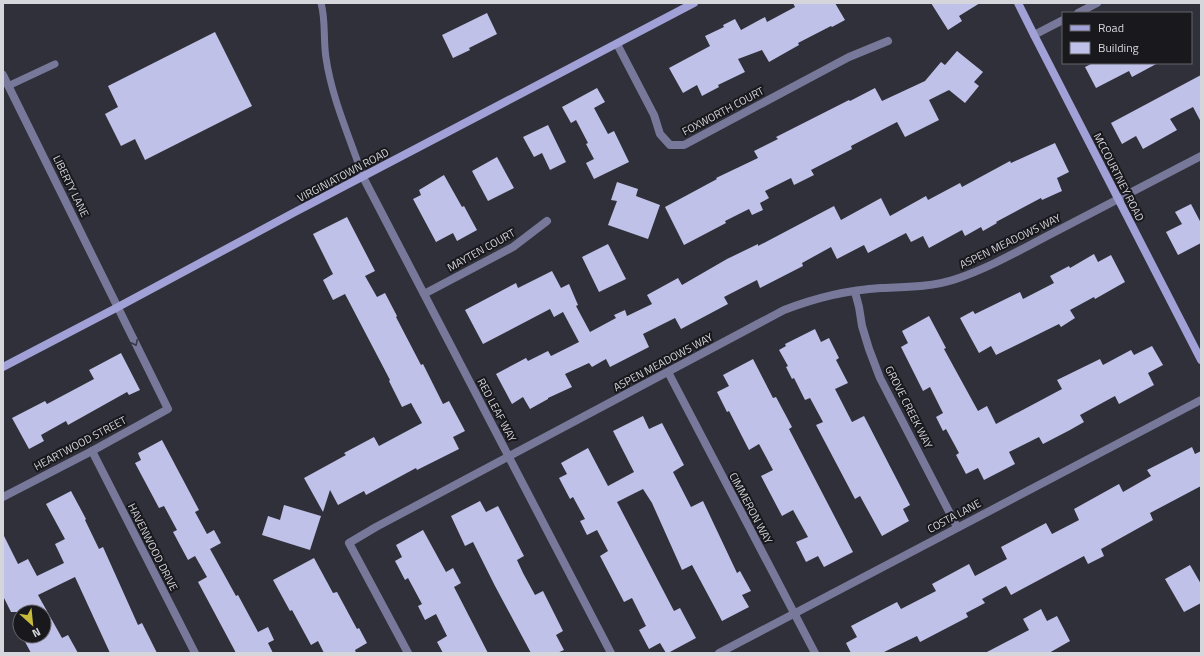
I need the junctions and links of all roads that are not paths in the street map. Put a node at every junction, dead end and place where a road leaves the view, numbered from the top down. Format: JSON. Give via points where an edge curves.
{"nodes":[{"id":1,"x":321,"y":3,"type":"edge"},
{"id":2,"x":694,"y":3,"type":"edge"},
{"id":3,"x":1018,"y":3,"type":"edge"},
{"id":4,"x":1097,"y":3,"type":"edge"},
{"id":5,"x":1080,"y":12,"type":"edge"},
{"id":6,"x":1062,"y":21,"type":"edge"},
{"id":7,"x":1034,"y":35,"type":"junction"},
{"id":8,"x":888,"y":41,"type":"dead end"},
{"id":9,"x":617,"y":44,"type":"junction"},
{"id":10,"x":55,"y":64,"type":"dead end"},
{"id":11,"x":3,"y":75,"type":"edge"},
{"id":12,"x":8,"y":86,"type":"junction"},
{"id":13,"x":1201,"y":156,"type":"edge"},
{"id":14,"x":363,"y":177,"type":"junction"},
{"id":15,"x":1118,"y":199,"type":"junction"},
{"id":16,"x":546,"y":221,"type":"dead end"},
{"id":17,"x":855,"y":292,"type":"junction"},
{"id":18,"x":424,"y":294,"type":"junction"},
{"id":19,"x":118,"y":307,"type":"junction"},
{"id":20,"x":1201,"y":360,"type":"edge"},
{"id":21,"x":3,"y":368,"type":"edge"},
{"id":22,"x":668,"y":372,"type":"junction"},
{"id":23,"x":1201,"y":400,"type":"edge"},
{"id":24,"x":168,"y":409,"type":"joint"},
{"id":25,"x":92,"y":451,"type":"junction"},
{"id":26,"x":509,"y":457,"type":"junction"},
{"id":27,"x":3,"y":496,"type":"edge"},
{"id":28,"x":957,"y":527,"type":"junction"},
{"id":29,"x":793,"y":614,"type":"junction"},
{"id":30,"x":195,"y":653,"type":"edge"},
{"id":31,"x":408,"y":653,"type":"edge"},
{"id":32,"x":611,"y":653,"type":"edge"},
{"id":33,"x":719,"y":653,"type":"edge"},
{"id":34,"x":815,"y":653,"type":"edge"}],
"edges":[{"from":1,"to":14,"type":"lane","via":[[324,13],[326,58],[336,104]]},
{"from":2,"to":9,"type":"street","name":"VIRGINIATOWN ROAD"},
{"from":3,"to":7,"type":"street","name":"MCCOURTNEY ROAD"},
{"from":4,"to":5,"type":"street"},
{"from":6,"to":7,"type":"street"},
{"from":7,"to":15,"type":"street","name":"MCCOURTNEY ROAD"},
{"from":8,"to":9,"type":"street","name":"FOXWORTH COURT","via":[[849,57],[684,145],[670,145],[660,134],[654,115]]},
{"from":9,"to":14,"type":"street","name":"VIRGINIATOWN ROAD"},
{"from":10,"to":12,"type":"lane"},
{"from":11,"to":12,"type":"street","name":"LIBERTY LANE"},
{"from":12,"to":19,"type":"street","name":"LIBERTY LANE"},
{"from":13,"to":15,"type":"street","name":"ASPEN MEADOWS WAY"},
{"from":14,"to":18,"type":"street","name":"RED LEAF WAY"},
{"from":14,"to":19,"type":"street","name":"VIRGINIATOWN ROAD"},
{"from":15,"to":17,"type":"street","name":"ASPEN MEADOWS WAY","via":[[1002,259],[955,280]]},
{"from":15,"to":20,"type":"street","name":"MCCOURTNEY ROAD"},
{"from":16,"to":18,"type":"street","name":"MAYTEN COURT","via":[[513,247]]},
{"from":17,"to":22,"type":"street","name":"ASPEN MEADOWS WAY","via":[[806,302],[784,310]]},
{"from":17,"to":28,"type":"street","name":"GROVE CREEK WAY","via":[[868,348],[880,378]]},
{"from":18,"to":26,"type":"street","name":"RED LEAF WAY"},
{"from":19,"to":21,"type":"street","name":"VIRGINIATOWN ROAD"},
{"from":19,"to":24,"type":"street","name":"LIBERTY LANE","one_way":true},
{"from":22,"to":26,"type":"street","name":"ASPEN MEADOWS WAY"},
{"from":22,"to":29,"type":"street","name":"CIMMERON WAY"},
{"from":23,"to":28,"type":"street","name":"COSTA LANE"},
{"from":24,"to":25,"type":"street","name":"HEARTWOOD STREET"},
{"from":25,"to":27,"type":"street","name":"HEARTWOOD STREET"},
{"from":25,"to":30,"type":"street","name":"HAVENWOOD DRIVE"},
{"from":26,"to":31,"type":"street","name":"ASPEN MEADOWS WAY","via":[[349,543]]},
{"from":26,"to":32,"type":"street","name":"RED LEAF WAY"},
{"from":28,"to":29,"type":"street","name":"COSTA LANE"},
{"from":29,"to":33,"type":"street","name":"COSTA LANE"},
{"from":29,"to":34,"type":"street","name":"CIMMERON WAY"}]}
